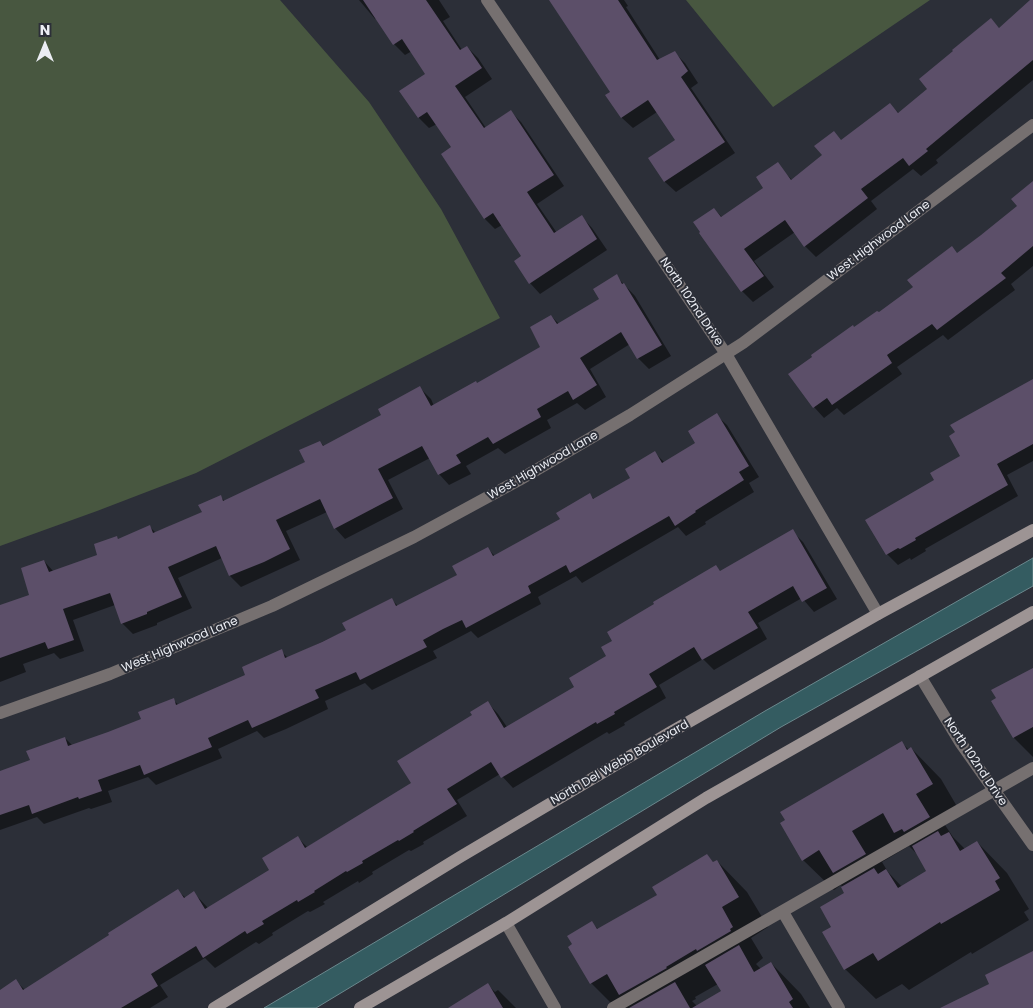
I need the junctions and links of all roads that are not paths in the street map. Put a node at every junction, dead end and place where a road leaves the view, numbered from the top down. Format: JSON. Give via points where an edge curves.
{"nodes":[{"id":1,"x":487,"y":0,"type":"edge"},
{"id":2,"x":1033,"y":125,"type":"edge"},
{"id":3,"x":726,"y":354,"type":"junction"},
{"id":4,"x":1033,"y":530,"type":"edge"},
{"id":5,"x":1033,"y":612,"type":"edge"},
{"id":6,"x":878,"y":614,"type":"junction"},
{"id":7,"x":920,"y":676,"type":"junction"},
{"id":8,"x":0,"y":714,"type":"edge"},
{"id":9,"x":1033,"y":768,"type":"edge"},
{"id":10,"x":993,"y":791,"type":"junction"},
{"id":11,"x":1033,"y":845,"type":"edge"},
{"id":12,"x":782,"y":912,"type":"junction"},
{"id":13,"x":506,"y":923,"type":"junction"},
{"id":14,"x":214,"y":1008,"type":"edge"},
{"id":15,"x":360,"y":1008,"type":"edge"},
{"id":16,"x":555,"y":1008,"type":"edge"},
{"id":17,"x":614,"y":1008,"type":"edge"},
{"id":18,"x":839,"y":1008,"type":"edge"}],
"edges":[{"from":1,"to":3,"type":"street","name":"North 102nd Drive"},
{"from":2,"to":3,"type":"street","name":"West Highwood Lane"},
{"from":3,"to":6,"type":"street","name":"North 102nd Drive"},
{"from":3,"to":8,"type":"street","name":"West Highwood Lane","via":[[519,480],[349,570],[153,656]]},
{"from":4,"to":6,"type":"street","name":"North Del Webb Boulevard"},
{"from":5,"to":7,"type":"street"},
{"from":6,"to":14,"type":"street","name":"North Del Webb Boulevard","via":[[468,852]]},
{"from":7,"to":10,"type":"street","name":"North 102nd Drive"},
{"from":7,"to":13,"type":"street","via":[[706,798]]},
{"from":9,"to":10,"type":"street"},
{"from":10,"to":11,"type":"street","name":"North 102nd Drive"},
{"from":10,"to":12,"type":"street"},
{"from":12,"to":17,"type":"street"},
{"from":12,"to":18,"type":"street"},
{"from":13,"to":15,"type":"street"},
{"from":13,"to":16,"type":"street"}]}
